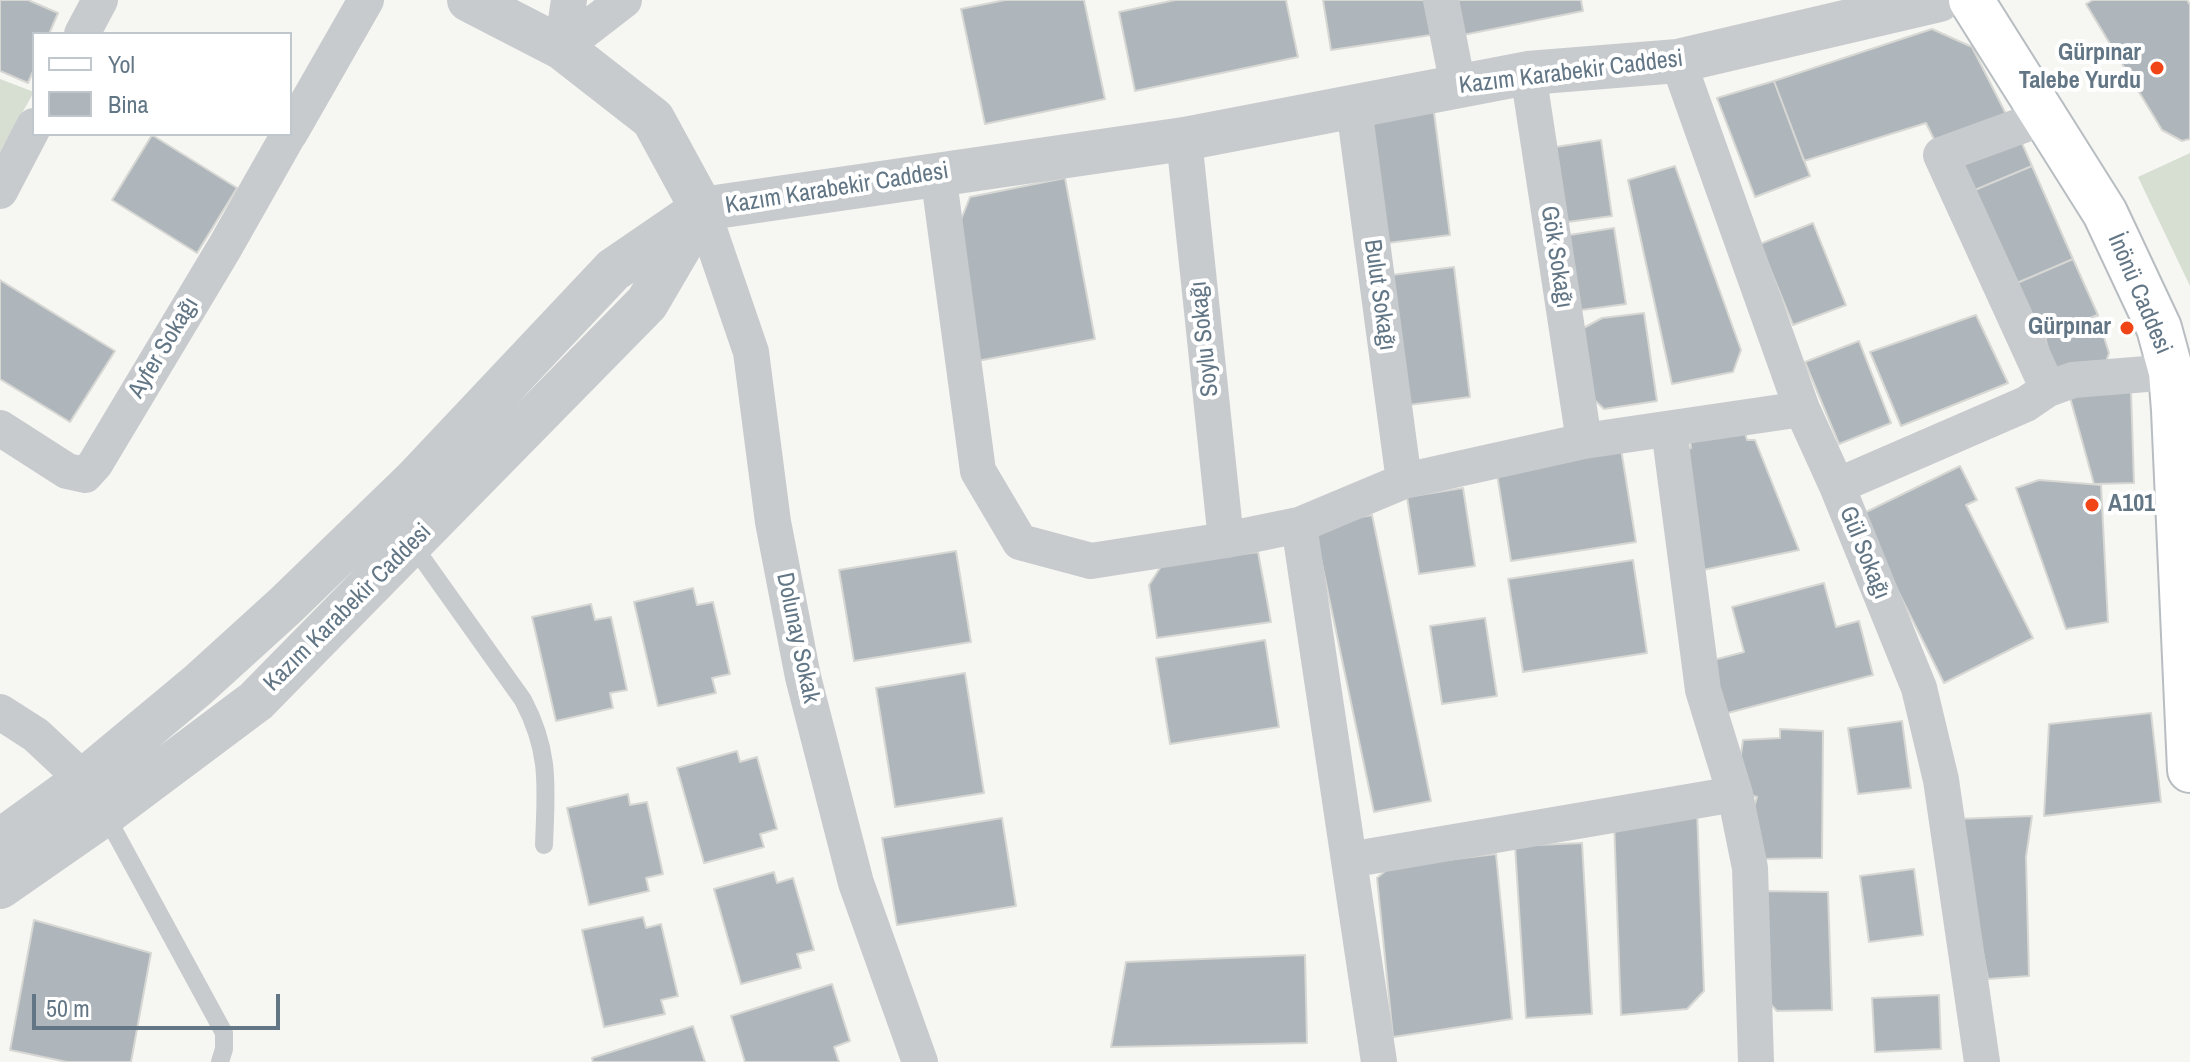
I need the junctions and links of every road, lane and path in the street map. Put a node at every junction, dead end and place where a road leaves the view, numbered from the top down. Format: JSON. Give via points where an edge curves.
{"nodes":[{"id":1,"x":100,"y":0,"type":"edge"},
{"id":2,"x":366,"y":0,"type":"edge"},
{"id":3,"x":469,"y":0,"type":"edge"},
{"id":4,"x":569,"y":0,"type":"edge"},
{"id":5,"x":624,"y":0,"type":"edge"},
{"id":6,"x":1441,"y":0,"type":"edge"},
{"id":7,"x":1939,"y":0,"type":"edge"},
{"id":8,"x":1971,"y":0,"type":"edge"},
{"id":9,"x":83,"y":32,"type":"edge"},
{"id":10,"x":562,"y":48,"type":"junction"},
{"id":11,"x":1678,"y":61,"type":"junction"},
{"id":12,"x":1528,"y":73,"type":"junction"},
{"id":13,"x":1458,"y":86,"type":"junction"},
{"id":14,"x":1354,"y":108,"type":"junction"},
{"id":15,"x":2045,"y":117,"type":"junction"},
{"id":16,"x":32,"y":130,"type":"edge"},
{"id":17,"x":292,"y":130,"type":"edge"},
{"id":18,"x":288,"y":136,"type":"edge"},
{"id":19,"x":1184,"y":139,"type":"junction"},
{"id":20,"x":938,"y":173,"type":"junction"},
{"id":21,"x":0,"y":191,"type":"edge"},
{"id":22,"x":702,"y":209,"type":"junction"},
{"id":23,"x":2048,"y":389,"type":"junction"},
{"id":24,"x":2178,"y":401,"type":"edge"},
{"id":25,"x":1802,"y":409,"type":"junction"},
{"id":26,"x":0,"y":428,"type":"edge"},
{"id":27,"x":1669,"y":429,"type":"junction"},
{"id":28,"x":1584,"y":441,"type":"junction"},
{"id":29,"x":1404,"y":481,"type":"junction"},
{"id":30,"x":1837,"y":486,"type":"junction"},
{"id":31,"x":1299,"y":525,"type":"junction"},
{"id":32,"x":2184,"y":536,"type":"edge"},
{"id":33,"x":1226,"y":540,"type":"junction"},
{"id":34,"x":412,"y":544,"type":"junction"},
{"id":35,"x":0,"y":712,"type":"edge"},
{"id":36,"x":2190,"y":770,"type":"edge"},
{"id":37,"x":1735,"y":794,"type":"junction"},
{"id":38,"x":95,"y":797,"type":"junction"},
{"id":39,"x":0,"y":841,"type":"edge"},
{"id":40,"x":544,"y":845,"type":"dead end"},
{"id":41,"x":1349,"y":860,"type":"junction"},
{"id":42,"x":0,"y":887,"type":"edge"},
{"id":43,"x":220,"y":1062,"type":"edge"},
{"id":44,"x":920,"y":1062,"type":"edge"},
{"id":45,"x":1379,"y":1062,"type":"edge"},
{"id":46,"x":1756,"y":1062,"type":"edge"},
{"id":47,"x":1982,"y":1062,"type":"edge"}],
"edges":[{"from":1,"to":9,"type":"street"},
{"from":2,"to":17,"type":"street","name":"Ayfer Sokağı"},
{"from":3,"to":10,"type":"street"},
{"from":4,"to":10,"type":"street"},
{"from":5,"to":10,"type":"street"},
{"from":6,"to":13,"type":"street"},
{"from":7,"to":11,"type":"street","name":"Kazım Karabekir Caddesi"},
{"from":8,"to":15,"type":"main road","name":"İnönü Caddesi"},
{"from":10,"to":22,"type":"street","via":[[653,119]]},
{"from":11,"to":12,"type":"street","name":"Kazım Karabekir Caddesi"},
{"from":11,"to":25,"type":"street","name":"Gül Sokağı"},
{"from":12,"to":13,"type":"street","name":"Kazım Karabekir Caddesi"},
{"from":12,"to":28,"type":"street","name":"Gök Sokağı"},
{"from":13,"to":14,"type":"street","name":"Kazım Karabekir Caddesi"},
{"from":14,"to":19,"type":"street","name":"Kazım Karabekir Caddesi"},
{"from":14,"to":29,"type":"street","name":"Bulut Sokağı"},
{"from":15,"to":23,"type":"street","via":[[1941,155]]},
{"from":15,"to":24,"type":"main road","name":"İnönü Caddesi","via":[[2105,213],[2159,328]]},
{"from":16,"to":21,"type":"street"},
{"from":18,"to":26,"type":"street","name":"Ayfer Sokağı","via":[[85,475],[67,471]]},
{"from":19,"to":20,"type":"street","name":"Kazım Karabekir Caddesi"},
{"from":19,"to":33,"type":"street","name":"Soylu Sokağı"},
{"from":20,"to":22,"type":"street","name":"Kazım Karabekir Caddesi"},
{"from":20,"to":33,"type":"street","via":[[978,471],[1020,542],[1091,561]]},
{"from":22,"to":34,"type":"street","name":"Kazım Karabekir Caddesi","via":[[647,303]]},
{"from":22,"to":38,"type":"street","via":[[613,270],[415,480],[198,685]]},
{"from":22,"to":44,"type":"street","name":"Dolunay Sokak","via":[[751,352],[773,522],[803,677],[856,883]]},
{"from":23,"to":24,"type":"street","via":[[2073,380]]},
{"from":23,"to":30,"type":"street","via":[[2026,404]]},
{"from":24,"to":32,"type":"main road","name":"İnönü Caddesi"},
{"from":25,"to":27,"type":"street"},
{"from":25,"to":30,"type":"street","name":"Gül Sokağı"},
{"from":27,"to":28,"type":"street"},
{"from":27,"to":37,"type":"street","via":[[1703,690]]},
{"from":28,"to":29,"type":"street"},
{"from":29,"to":31,"type":"street"},
{"from":30,"to":47,"type":"street","name":"Gül Sokağı","via":[[1919,688],[1941,780]]},
{"from":31,"to":33,"type":"street"},
{"from":31,"to":41,"type":"street"},
{"from":32,"to":36,"type":"main road","name":"İnönü Caddesi"},
{"from":34,"to":38,"type":"street","name":"Kazım Karabekir Caddesi","via":[[256,701]]},
{"from":34,"to":40,"type":"lane","via":[[532,718],[547,776]]},
{"from":35,"to":38,"type":"street","via":[[36,735]]},
{"from":37,"to":41,"type":"street"},
{"from":37,"to":46,"type":"street","via":[[1750,868]]},
{"from":38,"to":39,"type":"street"},
{"from":38,"to":42,"type":"street","name":"Kazım Karabekir Caddesi"},
{"from":38,"to":43,"type":"lane","via":[[224,1033]]},
{"from":41,"to":45,"type":"street"}]}
